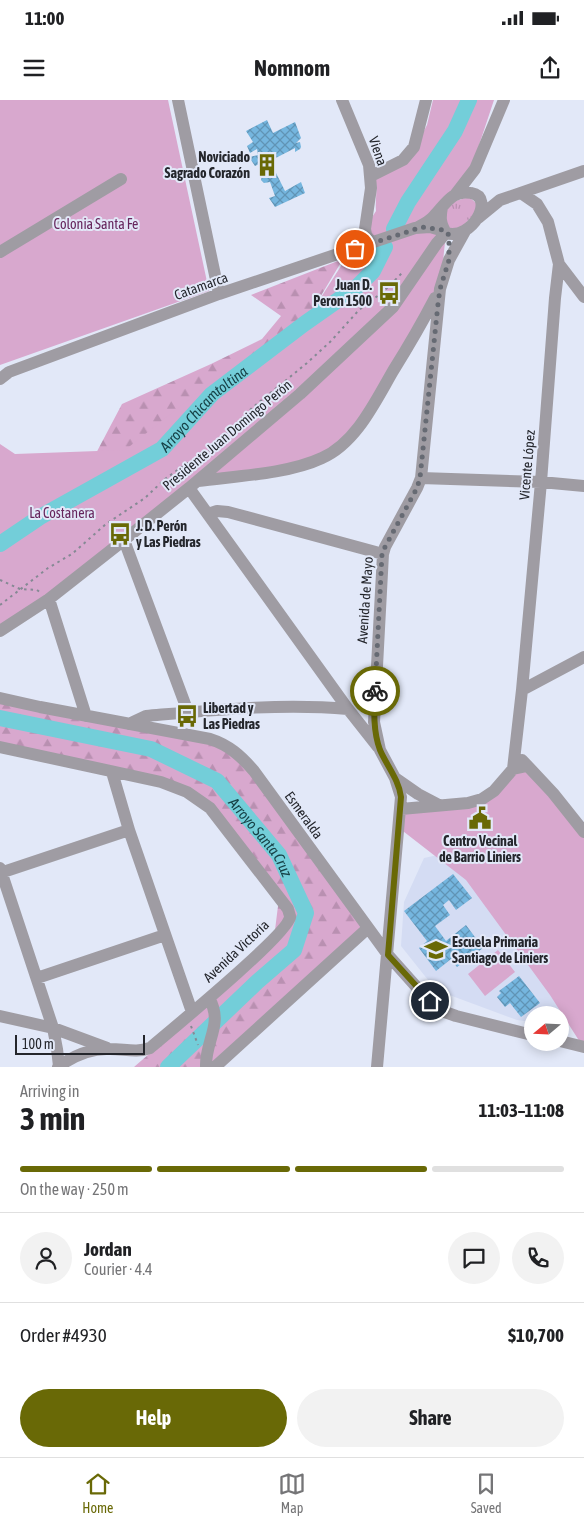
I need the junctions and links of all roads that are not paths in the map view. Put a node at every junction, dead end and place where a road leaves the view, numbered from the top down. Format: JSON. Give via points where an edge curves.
{"nodes":[{"id":1,"x":178,"y":100,"type":"edge"},
{"id":2,"x":342,"y":100,"type":"edge"},
{"id":3,"x":426,"y":100,"type":"edge"},
{"id":4,"x":504,"y":100,"type":"edge"},
{"id":5,"x":474,"y":169,"type":"junction"},
{"id":6,"x":584,"y":171,"type":"edge"},
{"id":7,"x":371,"y":176,"type":"junction"},
{"id":8,"x":121,"y":179,"type":"dead end"},
{"id":9,"x":521,"y":193,"type":"junction"},
{"id":10,"x":455,"y":195,"type":"junction"},
{"id":11,"x":477,"y":195,"type":"junction"},
{"id":12,"x":500,"y":200,"type":"junction"},
{"id":13,"x":442,"y":207,"type":"junction"},
{"id":14,"x":478,"y":218,"type":"junction"},
{"id":15,"x":415,"y":228,"type":"junction"},
{"id":16,"x":465,"y":231,"type":"junction"},
{"id":17,"x":446,"y":232,"type":"junction"},
{"id":18,"x":372,"y":243,"type":"junction"},
{"id":19,"x":0,"y":252,"type":"edge"},
{"id":20,"x":449,"y":260,"type":"junction"},
{"id":21,"x":559,"y":264,"type":"junction"},
{"id":22,"x":440,"y":289,"type":"junction"},
{"id":23,"x":219,"y":294,"type":"junction"},
{"id":24,"x":584,"y":297,"type":"edge"},
{"id":25,"x":0,"y":379,"type":"edge"},
{"id":26,"x":420,"y":478,"type":"junction"},
{"id":27,"x":541,"y":482,"type":"junction"},
{"id":28,"x":193,"y":484,"type":"junction"},
{"id":29,"x":584,"y":486,"type":"edge"},
{"id":30,"x":208,"y":514,"type":"junction"},
{"id":31,"x":124,"y":540,"type":"junction"},
{"id":32,"x":382,"y":554,"type":"junction"},
{"id":33,"x":49,"y":599,"type":"junction"},
{"id":34,"x":0,"y":631,"type":"edge"},
{"id":35,"x":584,"y":658,"type":"edge"},
{"id":36,"x":522,"y":690,"type":"junction"},
{"id":37,"x":0,"y":698,"type":"edge"},
{"id":38,"x":348,"y":709,"type":"junction"},
{"id":39,"x":188,"y":712,"type":"junction"},
{"id":40,"x":86,"y":716,"type":"junction"},
{"id":41,"x":129,"y":724,"type":"junction"},
{"id":42,"x":0,"y":747,"type":"edge"},
{"id":43,"x":380,"y":750,"type":"junction"},
{"id":44,"x":514,"y":752,"type":"junction"},
{"id":45,"x":527,"y":766,"type":"junction"},
{"id":46,"x":513,"y":769,"type":"junction"},
{"id":47,"x":112,"y":772,"type":"junction"},
{"id":48,"x":395,"y":778,"type":"junction"},
{"id":49,"x":439,"y":805,"type":"junction"},
{"id":50,"x":401,"y":809,"type":"junction"},
{"id":51,"x":129,"y":830,"type":"junction"},
{"id":52,"x":584,"y":832,"type":"edge"},
{"id":53,"x":0,"y":871,"type":"edge"},
{"id":54,"x":368,"y":928,"type":"junction"},
{"id":55,"x":165,"y":935,"type":"junction"},
{"id":56,"x":388,"y":955,"type":"junction"},
{"id":57,"x":36,"y":978,"type":"junction"},
{"id":58,"x":43,"y":997,"type":"junction"},
{"id":59,"x":209,"y":998,"type":"junction"},
{"id":60,"x":192,"y":1012,"type":"junction"},
{"id":61,"x":0,"y":1016,"type":"edge"},
{"id":62,"x":30,"y":1023,"type":"junction"},
{"id":63,"x":53,"y":1028,"type":"junction"},
{"id":64,"x":524,"y":1033,"type":"edge"},
{"id":65,"x":569,"y":1043,"type":"edge"},
{"id":66,"x":584,"y":1047,"type":"edge"},
{"id":67,"x":110,"y":1049,"type":"junction"},
{"id":68,"x":58,"y":1067,"type":"edge"},
{"id":69,"x":206,"y":1067,"type":"edge"},
{"id":70,"x":215,"y":1067,"type":"edge"},
{"id":71,"x":377,"y":1067,"type":"edge"}],
"edges":[{"from":1,"to":23,"type":"street"},
{"from":2,"to":7,"type":"street","name":"Viena"},
{"from":3,"to":7,"type":"street","via":[[414,148],[403,160]]},
{"from":4,"to":5,"type":"street"},
{"from":5,"to":10,"type":"street"},
{"from":5,"to":11,"type":"street"},
{"from":6,"to":9,"type":"street"},
{"from":7,"to":18,"type":"street","name":"Viena","via":[[365,229]]},
{"from":8,"to":19,"type":"street"},
{"from":9,"to":12,"type":"street"},
{"from":9,"to":21,"type":"street","name":"Vicente López","via":[[537,204],[548,222]]},
{"from":10,"to":11,"type":"street"},
{"from":10,"to":13,"type":"street"},
{"from":11,"to":12,"type":"street"},
{"from":11,"to":14,"type":"street","via":[[482,208]]},
{"from":12,"to":14,"type":"street"},
{"from":13,"to":15,"type":"street","name":"Catamarca","via":[[428,222]]},
{"from":13,"to":17,"type":"street","via":[[440,220]]},
{"from":14,"to":16,"type":"street"},
{"from":15,"to":17,"type":"street","name":"Catamarca","via":[[430,227]]},
{"from":15,"to":18,"type":"street","name":"Catamarca"},
{"from":16,"to":17,"type":"street","via":[[456,234]]},
{"from":16,"to":20,"type":"street","name":"Avenida de Mayo"},
{"from":17,"to":20,"type":"street","name":"Avenida de Mayo"},
{"from":17,"to":28,"type":"street","name":"Presidente Juan Domingo Perón","via":[[393,307],[300,394]]},
{"from":18,"to":23,"type":"street","name":"Catamarca"},
{"from":20,"to":22,"type":"street","name":"Avenida de Mayo"},
{"from":21,"to":24,"type":"street"},
{"from":21,"to":27,"type":"street","name":"Vicente López"},
{"from":22,"to":26,"type":"street","name":"Avenida de Mayo"},
{"from":22,"to":28,"type":"street","via":[[371,408],[334,452],[290,468]]},
{"from":23,"to":25,"type":"street","name":"Catamarca","via":[[9,372]]},
{"from":26,"to":27,"type":"street"},
{"from":26,"to":32,"type":"street","name":"Avenida de Mayo"},
{"from":27,"to":29,"type":"street"},
{"from":27,"to":36,"type":"street","name":"Vicente López"},
{"from":28,"to":30,"type":"street"},
{"from":28,"to":31,"type":"street","name":"Presidente Juan Domingo Perón"},
{"from":30,"to":32,"type":"street","via":[[228,512]]},
{"from":30,"to":38,"type":"street"},
{"from":31,"to":33,"type":"street","name":"Presidente Juan Domingo Perón"},
{"from":31,"to":39,"type":"street"},
{"from":32,"to":43,"type":"street","name":"Avenida de Mayo","via":[[374,712]]},
{"from":33,"to":34,"type":"street","name":"Presidente Juan Domingo Perón"},
{"from":33,"to":40,"type":"street"},
{"from":35,"to":36,"type":"street"},
{"from":36,"to":44,"type":"street","name":"Vicente López"},
{"from":37,"to":40,"type":"street","name":"Esmeralda"},
{"from":38,"to":39,"type":"street","via":[[276,706]]},
{"from":38,"to":43,"type":"street"},
{"from":39,"to":41,"type":"street","via":[[146,716]]},
{"from":40,"to":41,"type":"street","name":"Esmeralda"},
{"from":41,"to":54,"type":"street","name":"Esmeralda","via":[[219,741],[243,758]]},
{"from":42,"to":47,"type":"street","name":"Avenida Victoria"},
{"from":43,"to":48,"type":"street","name":"Avenida de Mayo"},
{"from":44,"to":45,"type":"street"},
{"from":44,"to":46,"type":"street","name":"Vicente López"},
{"from":45,"to":46,"type":"street"},
{"from":45,"to":52,"type":"street"},
{"from":46,"to":49,"type":"street","via":[[494,791],[482,799]]},
{"from":47,"to":51,"type":"street"},
{"from":47,"to":59,"type":"street","name":"Avenida Victoria","via":[[161,782],[199,799],[210,808],[288,909],[290,916],[274,938]]},
{"from":48,"to":49,"type":"street"},
{"from":48,"to":50,"type":"street","name":"Avenida de Mayo"},
{"from":49,"to":50,"type":"street"},
{"from":50,"to":56,"type":"street","name":"Avenida de Mayo"},
{"from":51,"to":53,"type":"street"},
{"from":51,"to":55,"type":"street"},
{"from":53,"to":57,"type":"street"},
{"from":54,"to":56,"type":"street","name":"Esmeralda"},
{"from":54,"to":70,"type":"street"},
{"from":55,"to":57,"type":"street"},
{"from":55,"to":60,"type":"street"},
{"from":56,"to":64,"type":"street","name":"Esmeralda","via":[[442,1011]]},
{"from":56,"to":71,"type":"street","name":"Avenida de Mayo"},
{"from":57,"to":58,"type":"street"},
{"from":58,"to":62,"type":"street","via":[[39,1013]]},
{"from":58,"to":63,"type":"street"},
{"from":59,"to":60,"type":"street","name":"Avenida Victoria"},
{"from":59,"to":69,"type":"street","via":[[215,1011],[215,1025]]},
{"from":60,"to":67,"type":"street","name":"Avenida Victoria","via":[[150,1048],[141,1052]]},
{"from":61,"to":62,"type":"street"},
{"from":62,"to":63,"type":"street"},
{"from":63,"to":67,"type":"street"},
{"from":63,"to":68,"type":"street"},
{"from":65,"to":66,"type":"street"},
{"from":67,"to":68,"type":"street","via":[[94,1050]]}]}
